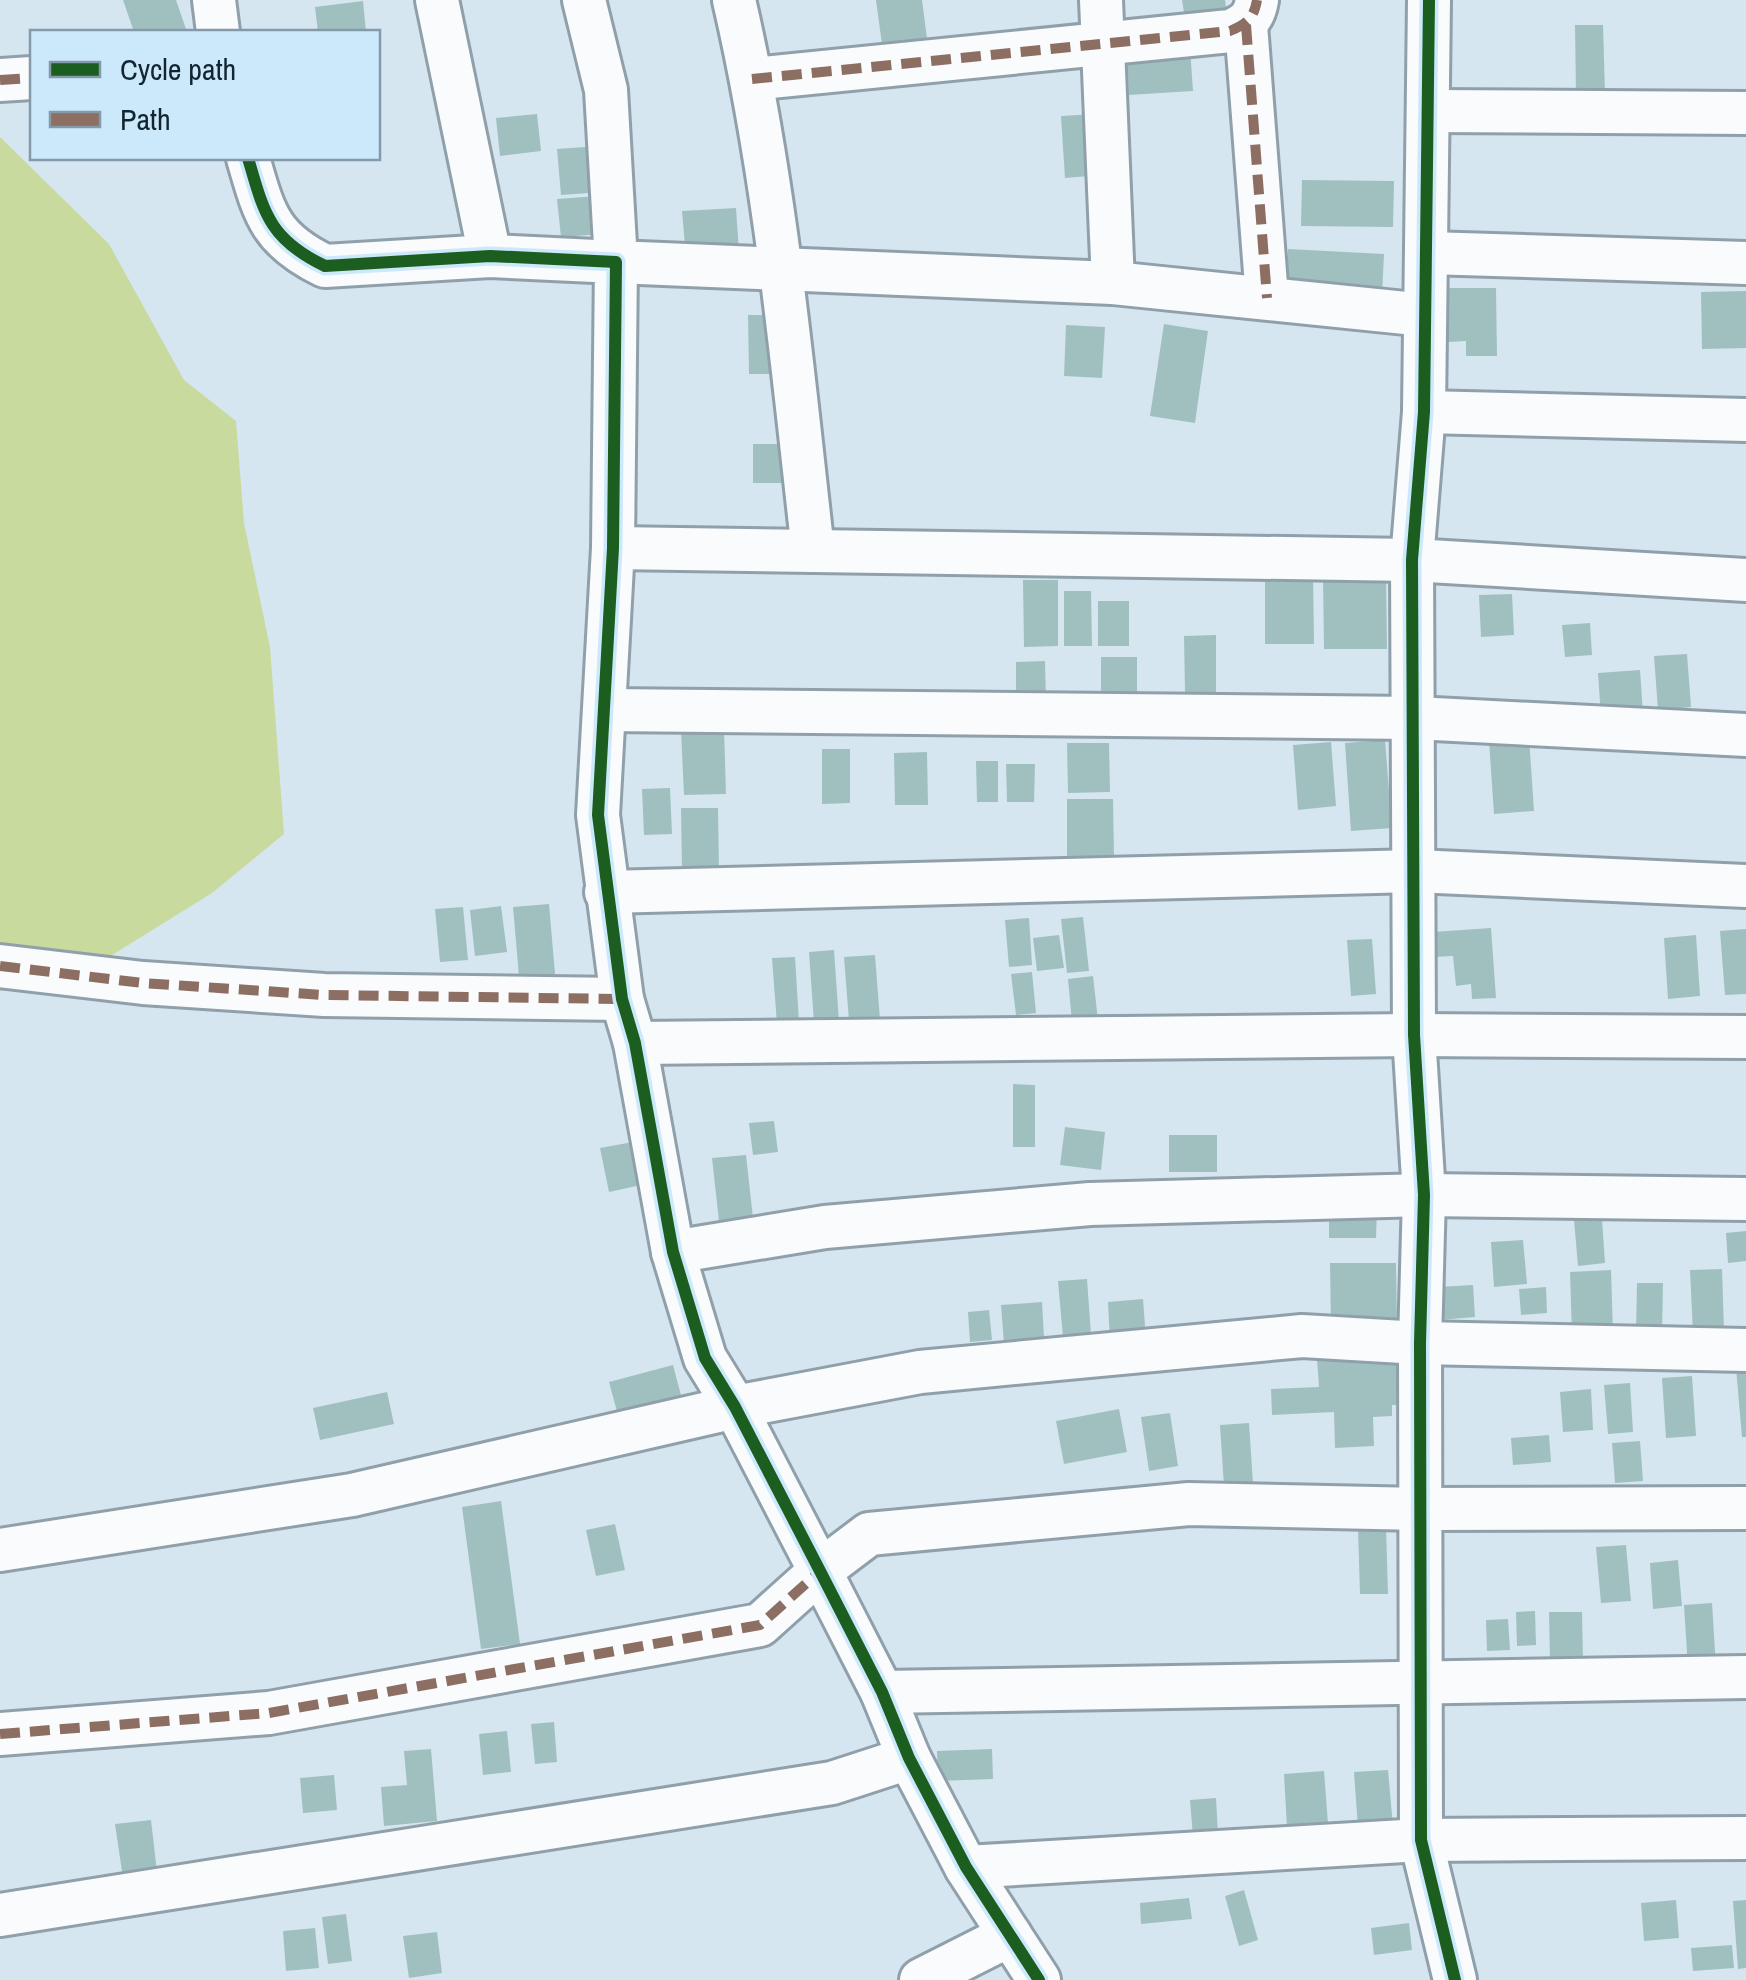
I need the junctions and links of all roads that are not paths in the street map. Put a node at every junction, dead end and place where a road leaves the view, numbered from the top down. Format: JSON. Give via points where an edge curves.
{"nodes":[{"id":1,"x":214,"y":0,"type":"edge"},
{"id":2,"x":437,"y":0,"type":"edge"},
{"id":3,"x":584,"y":0,"type":"edge"},
{"id":4,"x":734,"y":0,"type":"edge"},
{"id":5,"x":1101,"y":0,"type":"edge"},
{"id":6,"x":1429,"y":0,"type":"edge"},
{"id":7,"x":1251,"y":12,"type":"edge"},
{"id":8,"x":218,"y":30,"type":"edge"},
{"id":9,"x":1105,"y":44,"type":"junction"},
{"id":10,"x":30,"y":78,"type":"edge"},
{"id":11,"x":752,"y":79,"type":"junction"},
{"id":12,"x":0,"y":80,"type":"edge"},
{"id":13,"x":1428,"y":110,"type":"junction"},
{"id":14,"x":1746,"y":113,"type":"edge"},
{"id":15,"x":249,"y":160,"type":"edge"},
{"id":16,"x":1428,"y":252,"type":"junction"},
{"id":17,"x":490,"y":256,"type":"junction"},
{"id":18,"x":616,"y":262,"type":"junction"},
{"id":19,"x":1746,"y":263,"type":"edge"},
{"id":20,"x":781,"y":271,"type":"junction"},
{"id":21,"x":1113,"y":283,"type":"junction"},
{"id":22,"x":1267,"y":298,"type":"junction"},
{"id":23,"x":1426,"y":314,"type":"junction"},
{"id":24,"x":1424,"y":412,"type":"junction"},
{"id":25,"x":1746,"y":420,"type":"edge"},
{"id":26,"x":614,"y":548,"type":"junction"},
{"id":27,"x":813,"y":551,"type":"junction"},
{"id":28,"x":1412,"y":560,"type":"junction"},
{"id":29,"x":1746,"y":580,"type":"edge"},
{"id":30,"x":605,"y":710,"type":"junction"},
{"id":31,"x":1415,"y":718,"type":"junction"},
{"id":32,"x":1746,"y":735,"type":"edge"},
{"id":33,"x":1415,"y":871,"type":"junction"},
{"id":34,"x":1746,"y":886,"type":"edge"},
{"id":35,"x":606,"y":892,"type":"junction"},
{"id":36,"x":0,"y":966,"type":"edge"},
{"id":37,"x":622,"y":999,"type":"junction"},
{"id":38,"x":1414,"y":1035,"type":"junction"},
{"id":39,"x":1746,"y":1037,"type":"edge"},
{"id":40,"x":635,"y":1043,"type":"junction"},
{"id":41,"x":1424,"y":1195,"type":"junction"},
{"id":42,"x":1746,"y":1199,"type":"edge"},
{"id":43,"x":673,"y":1252,"type":"junction"},
{"id":44,"x":1420,"y":1343,"type":"junction"},
{"id":45,"x":1746,"y":1350,"type":"edge"},
{"id":46,"x":734,"y":1407,"type":"junction"},
{"id":47,"x":1746,"y":1508,"type":"edge"},
{"id":48,"x":1422,"y":1509,"type":"junction"},
{"id":49,"x":0,"y":1550,"type":"edge"},
{"id":50,"x":820,"y":1571,"type":"junction"},
{"id":51,"x":1746,"y":1677,"type":"edge"},
{"id":52,"x":1420,"y":1681,"type":"junction"},
{"id":53,"x":882,"y":1692,"type":"junction"},
{"id":54,"x":0,"y":1734,"type":"edge"},
{"id":55,"x":908,"y":1758,"type":"junction"},
{"id":56,"x":1746,"y":1838,"type":"edge"},
{"id":57,"x":1421,"y":1840,"type":"junction"},
{"id":58,"x":966,"y":1866,"type":"junction"},
{"id":59,"x":0,"y":1915,"type":"edge"},
{"id":60,"x":1010,"y":1935,"type":"junction"},
{"id":61,"x":921,"y":1980,"type":"edge"},
{"id":62,"x":1039,"y":1980,"type":"edge"},
{"id":63,"x":1455,"y":1980,"type":"edge"}],
"edges":[{"from":1,"to":8,"type":"street"},
{"from":2,"to":17,"type":"street"},
{"from":3,"to":18,"type":"street","via":[[606,90]]},
{"from":4,"to":11,"type":"street"},
{"from":5,"to":9,"type":"street"},
{"from":6,"to":13,"type":"street"},
{"from":7,"to":9,"type":"street","via":[[1230,31]]},
{"from":7,"to":22,"type":"street"},
{"from":9,"to":11,"type":"street"},
{"from":9,"to":21,"type":"street"},
{"from":10,"to":12,"type":"street"},
{"from":11,"to":20,"type":"street"},
{"from":13,"to":14,"type":"street"},
{"from":13,"to":16,"type":"street"},
{"from":15,"to":17,"type":"street","via":[[264,214],[303,256],[325,266]]},
{"from":16,"to":19,"type":"street"},
{"from":16,"to":23,"type":"street"},
{"from":17,"to":18,"type":"street"},
{"from":18,"to":20,"type":"street"},
{"from":18,"to":26,"type":"street"},
{"from":20,"to":21,"type":"street"},
{"from":20,"to":27,"type":"street"},
{"from":21,"to":22,"type":"street"},
{"from":22,"to":23,"type":"street"},
{"from":23,"to":24,"type":"street"},
{"from":24,"to":25,"type":"street"},
{"from":24,"to":28,"type":"street"},
{"from":26,"to":27,"type":"street"},
{"from":26,"to":30,"type":"street"},
{"from":27,"to":28,"type":"street"},
{"from":28,"to":29,"type":"street"},
{"from":28,"to":31,"type":"street"},
{"from":30,"to":31,"type":"street"},
{"from":30,"to":35,"type":"street","via":[[598,814]]},
{"from":31,"to":32,"type":"street"},
{"from":31,"to":33,"type":"street"},
{"from":33,"to":34,"type":"street"},
{"from":33,"to":35,"type":"street"},
{"from":33,"to":38,"type":"street"},
{"from":35,"to":37,"type":"street"},
{"from":36,"to":37,"type":"street","via":[[324,994]]},
{"from":37,"to":40,"type":"street"},
{"from":38,"to":39,"type":"street"},
{"from":38,"to":40,"type":"street"},
{"from":38,"to":41,"type":"street"},
{"from":40,"to":43,"type":"street"},
{"from":41,"to":42,"type":"street"},
{"from":41,"to":43,"type":"street","via":[[1090,1204],[825,1227]]},
{"from":41,"to":44,"type":"street"},
{"from":43,"to":46,"type":"street","via":[[705,1358]]},
{"from":44,"to":45,"type":"street"},
{"from":44,"to":46,"type":"street","via":[[1302,1336],[1192,1345],[920,1372]]},
{"from":44,"to":48,"type":"street"},
{"from":46,"to":49,"type":"street","via":[[352,1495]]},
{"from":46,"to":50,"type":"street"},
{"from":47,"to":48,"type":"street"},
{"from":48,"to":50,"type":"street","via":[[1189,1504],[869,1534]]},
{"from":48,"to":52,"type":"street"},
{"from":50,"to":53,"type":"street"},
{"from":50,"to":54,"type":"street","via":[[760,1625],[741,1629],[269,1712]]},
{"from":51,"to":52,"type":"street"},
{"from":52,"to":53,"type":"street"},
{"from":52,"to":57,"type":"street"},
{"from":53,"to":55,"type":"street"},
{"from":55,"to":58,"type":"street"},
{"from":55,"to":59,"type":"street","via":[[832,1783]]},
{"from":56,"to":57,"type":"street"},
{"from":57,"to":58,"type":"street"},
{"from":57,"to":63,"type":"street"},
{"from":58,"to":60,"type":"street"},
{"from":60,"to":61,"type":"street"},
{"from":60,"to":62,"type":"street"}]}
